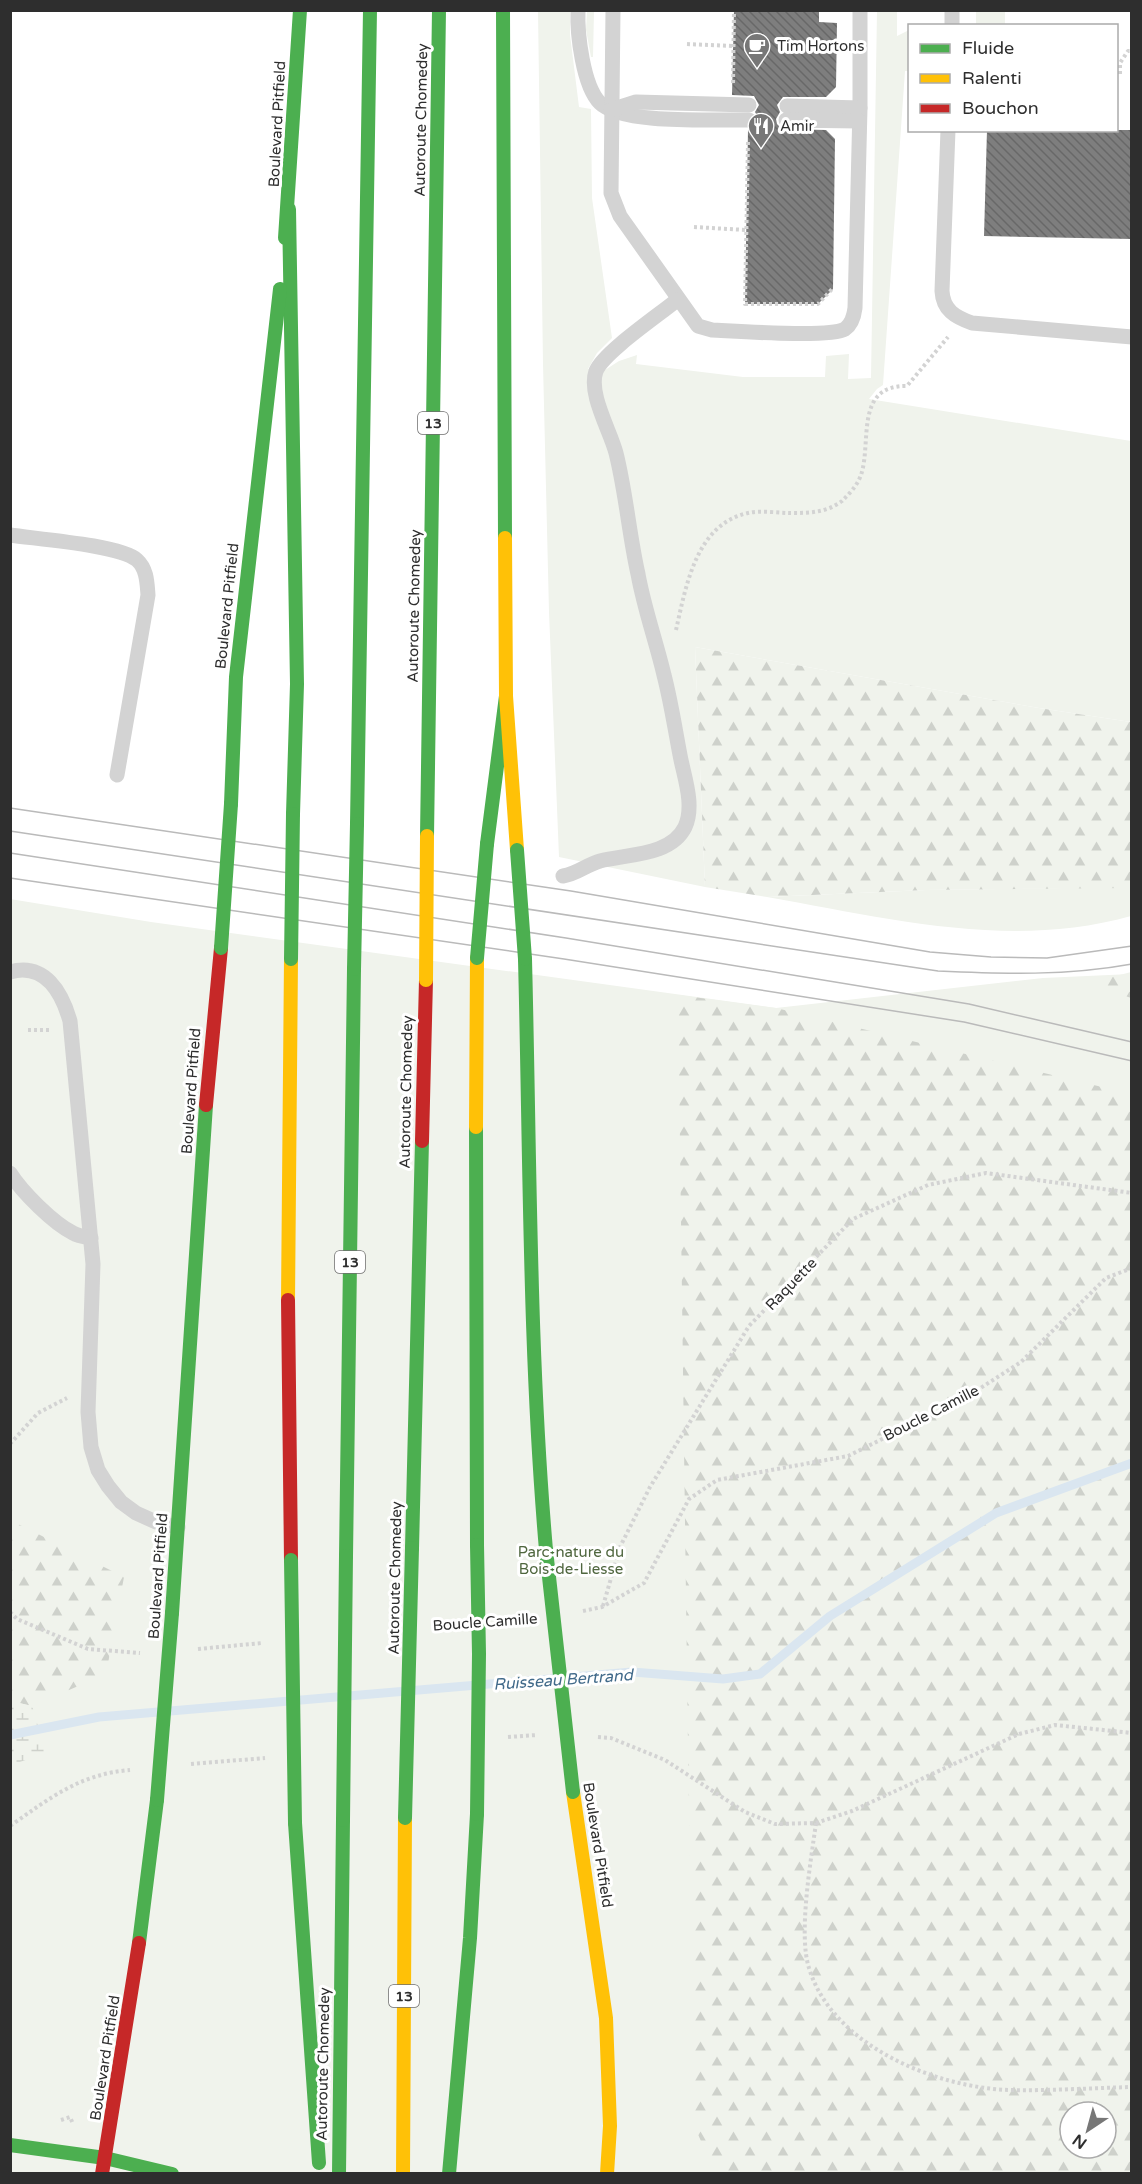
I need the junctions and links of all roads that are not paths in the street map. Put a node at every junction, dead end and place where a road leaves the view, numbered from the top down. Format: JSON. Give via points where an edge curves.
{"nodes":[{"id":1,"x":300,"y":10,"type":"edge"},
{"id":2,"x":370,"y":10,"type":"edge"},
{"id":3,"x":439,"y":10,"type":"edge"},
{"id":4,"x":503,"y":10,"type":"edge"},
{"id":5,"x":578,"y":10,"type":"edge"},
{"id":6,"x":614,"y":10,"type":"edge"},
{"id":7,"x":860,"y":10,"type":"edge"},
{"id":8,"x":611,"y":110,"type":"junction"},
{"id":9,"x":787,"y":113,"type":"dead end"},
{"id":10,"x":860,"y":115,"type":"junction"},
{"id":11,"x":749,"y":119,"type":"road end"},
{"id":12,"x":948,"y":132,"type":"edge"},
{"id":13,"x":289,"y":209,"type":"junction"},
{"id":14,"x":677,"y":300,"type":"junction"},
{"id":15,"x":1131,"y":337,"type":"edge"},
{"id":16,"x":10,"y":535,"type":"edge"},
{"id":17,"x":506,"y":696,"type":"junction"},
{"id":18,"x":117,"y":775,"type":"dead end"},
{"id":19,"x":562,"y":876,"type":"dead end"},
{"id":20,"x":10,"y":972,"type":"edge"},
{"id":21,"x":10,"y":1173,"type":"edge"},
{"id":22,"x":91,"y":1238,"type":"junction"},
{"id":23,"x":178,"y":1527,"type":"junction"},
{"id":24,"x":10,"y":2145,"type":"edge"},
{"id":25,"x":105,"y":2158,"type":"junction"},
{"id":26,"x":320,"y":2170,"type":"edge"},
{"id":27,"x":339,"y":2173,"type":"edge"},
{"id":28,"x":102,"y":2174,"type":"edge"},
{"id":29,"x":172,"y":2174,"type":"edge"},
{"id":30,"x":403,"y":2174,"type":"edge"},
{"id":31,"x":449,"y":2174,"type":"edge"},
{"id":32,"x":607,"y":2174,"type":"edge"}],
"edges":[{"from":1,"to":13,"type":"main road","name":"Boulevard Pitfield"},
{"from":2,"to":27,"type":"main road","name":"Autoroute Chomedey","number":"13","bridge":true},
{"from":3,"to":30,"type":"main road","name":"Autoroute Chomedey","number":"13","bridge":true,"via":[[426,980],[405,1818]]},
{"from":4,"to":17,"type":"main road","name":"Boulevard Pitfield"},
{"from":5,"to":8,"type":"lane","via":[[577,30],[591,88],[598,101]]},
{"from":6,"to":8,"type":"lane"},
{"from":7,"to":10,"type":"lane"},
{"from":8,"to":11,"type":"lane","via":[[636,102]]},
{"from":8,"to":14,"type":"lane","via":[[611,193],[616,209]]},
{"from":9,"to":10,"type":"lane"},
{"from":10,"to":14,"type":"lane","via":[[855,309],[848,326],[838,332],[820,333],[704,329],[692,321]]},
{"from":12,"to":15,"type":"lane","via":[[942,291],[945,307],[962,319],[985,324]]},
{"from":13,"to":23,"type":"main road","name":"Boulevard Pitfield","bridge":true,"via":[[236,677],[231,804],[209,1062]]},
{"from":13,"to":26,"type":"main road","bridge":true,"via":[[297,684],[288,1350],[295,1823]]},
{"from":14,"to":19,"type":"lane","via":[[604,358],[594,382],[619,466],[638,576],[670,704],[688,797],[688,817],[681,834],[666,846],[599,861]]},
{"from":16,"to":18,"type":"lane","via":[[111,549],[137,560],[146,574],[148,595]]},
{"from":17,"to":31,"type":"main road","bridge":true,"via":[[477,958],[477,1814]]},
{"from":17,"to":32,"type":"main road","name":"Boulevard Pitfield","bridge":true,"via":[[526,995],[538,1452],[573,1792],[606,2018],[610,2126]]},
{"from":20,"to":22,"type":"lane","via":[[39,973],[54,986],[68,1012]]},
{"from":21,"to":22,"type":"lane","via":[[61,1225],[74,1234]]},
{"from":22,"to":23,"type":"lane","via":[[91,1447],[98,1470],[121,1502],[156,1522]]},
{"from":23,"to":25,"type":"main road","name":"Boulevard Pitfield","bridge":true,"via":[[157,1800],[140,1939]]},
{"from":24,"to":25,"type":"main road"},
{"from":25,"to":28,"type":"main road","name":"Boulevard Pitfield"},
{"from":25,"to":29,"type":"main road"}]}
